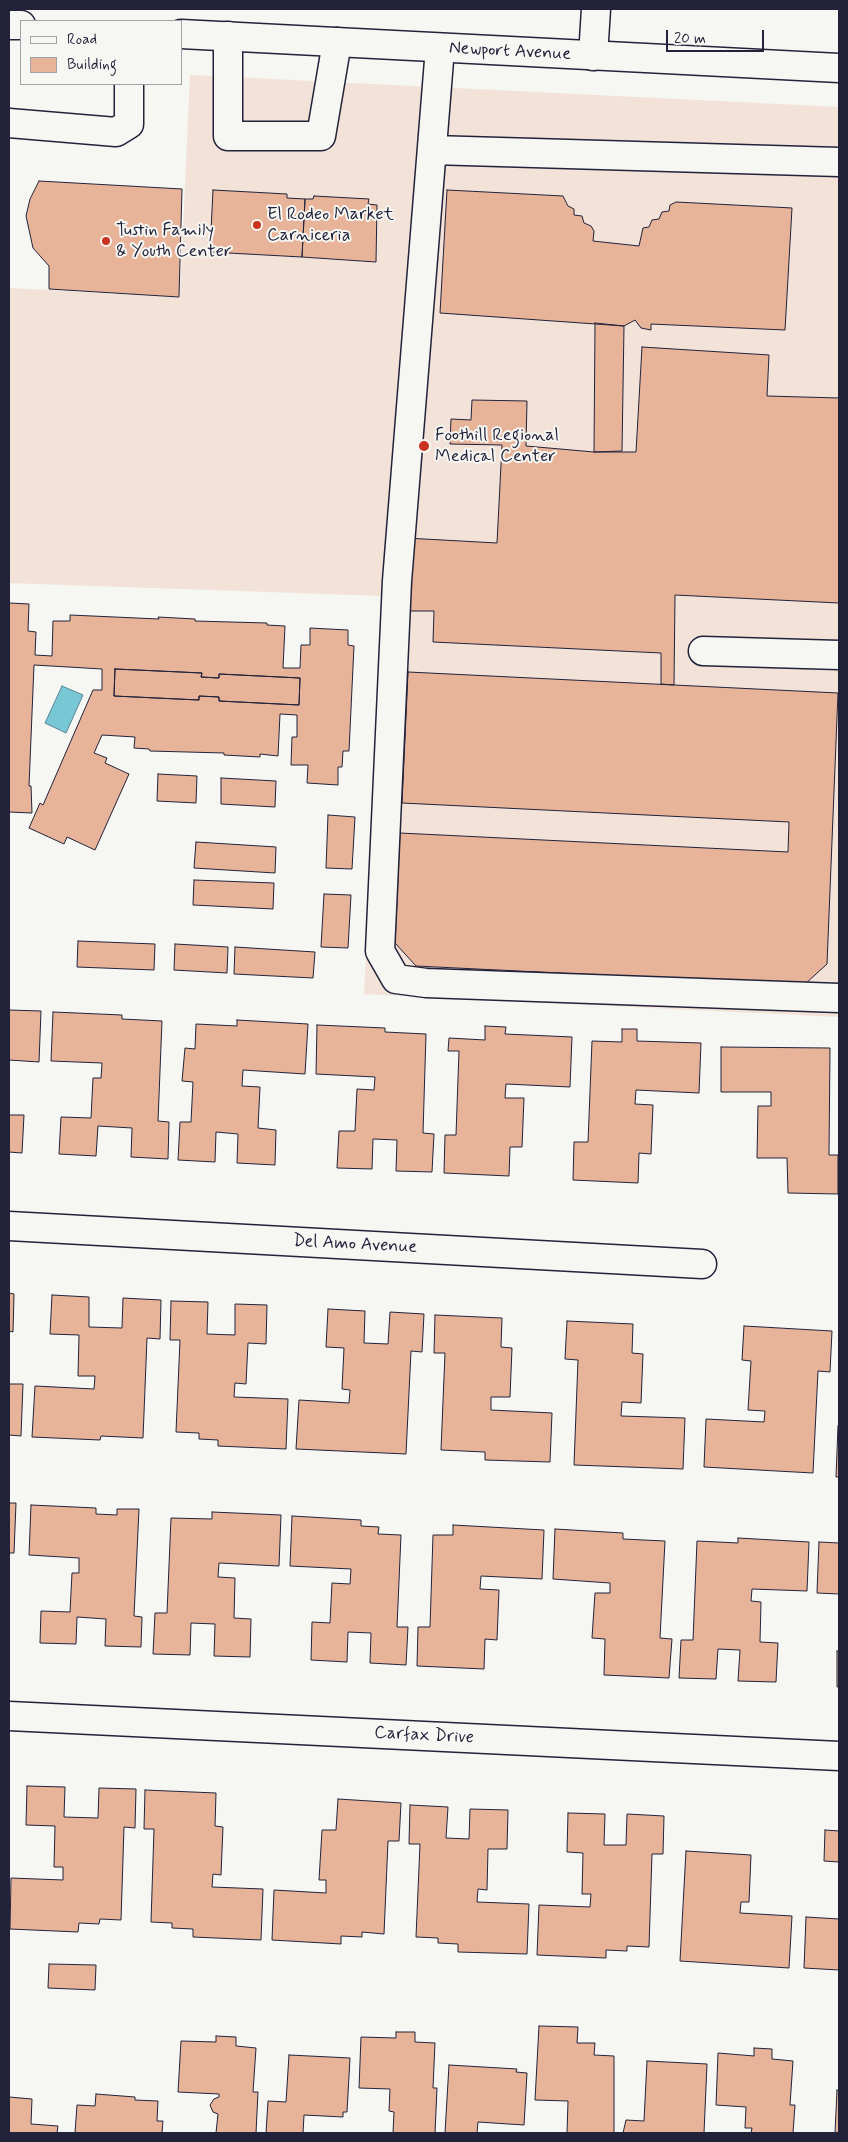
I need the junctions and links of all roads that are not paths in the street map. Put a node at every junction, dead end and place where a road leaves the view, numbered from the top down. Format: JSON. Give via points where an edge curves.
{"nodes":[{"id":1,"x":596,"y":9,"type":"edge"},
{"id":2,"x":182,"y":34,"type":"edge"},
{"id":3,"x":228,"y":36,"type":"junction"},
{"id":4,"x":336,"y":42,"type":"junction"},
{"id":5,"x":440,"y":48,"type":"junction"},
{"id":6,"x":593,"y":56,"type":"junction"},
{"id":7,"x":839,"y":68,"type":"edge"},
{"id":8,"x":129,"y":85,"type":"edge"},
{"id":9,"x":9,"y":123,"type":"edge"},
{"id":10,"x":432,"y":150,"type":"junction"},
{"id":11,"x":839,"y":162,"type":"edge"},
{"id":12,"x":703,"y":651,"type":"dead end"},
{"id":13,"x":839,"y":655,"type":"edge"},
{"id":14,"x":839,"y":998,"type":"edge"},
{"id":15,"x":9,"y":1226,"type":"edge"},
{"id":16,"x":702,"y":1264,"type":"dead end"},
{"id":17,"x":9,"y":1716,"type":"edge"},
{"id":18,"x":839,"y":1756,"type":"edge"}],
"edges":[{"from":1,"to":6,"type":"street"},
{"from":2,"to":3,"type":"street","name":"Newport Avenue"},
{"from":3,"to":4,"type":"street","name":"Newport Avenue"},
{"from":3,"to":4,"type":"street","via":[[228,136],[321,136]]},
{"from":4,"to":5,"type":"street","name":"Newport Avenue"},
{"from":5,"to":6,"type":"street","name":"Newport Avenue"},
{"from":5,"to":10,"type":"street"},
{"from":6,"to":7,"type":"street","name":"Newport Avenue"},
{"from":8,"to":9,"type":"street","via":[[129,124],[116,132]]},
{"from":10,"to":11,"type":"street"},
{"from":10,"to":14,"type":"street","via":[[397,581],[380,951],[396,979],[426,983]]},
{"from":12,"to":13,"type":"street"},
{"from":15,"to":16,"type":"street","name":"Del Amo Avenue"},
{"from":17,"to":18,"type":"street","name":"Carfax Drive"}]}
